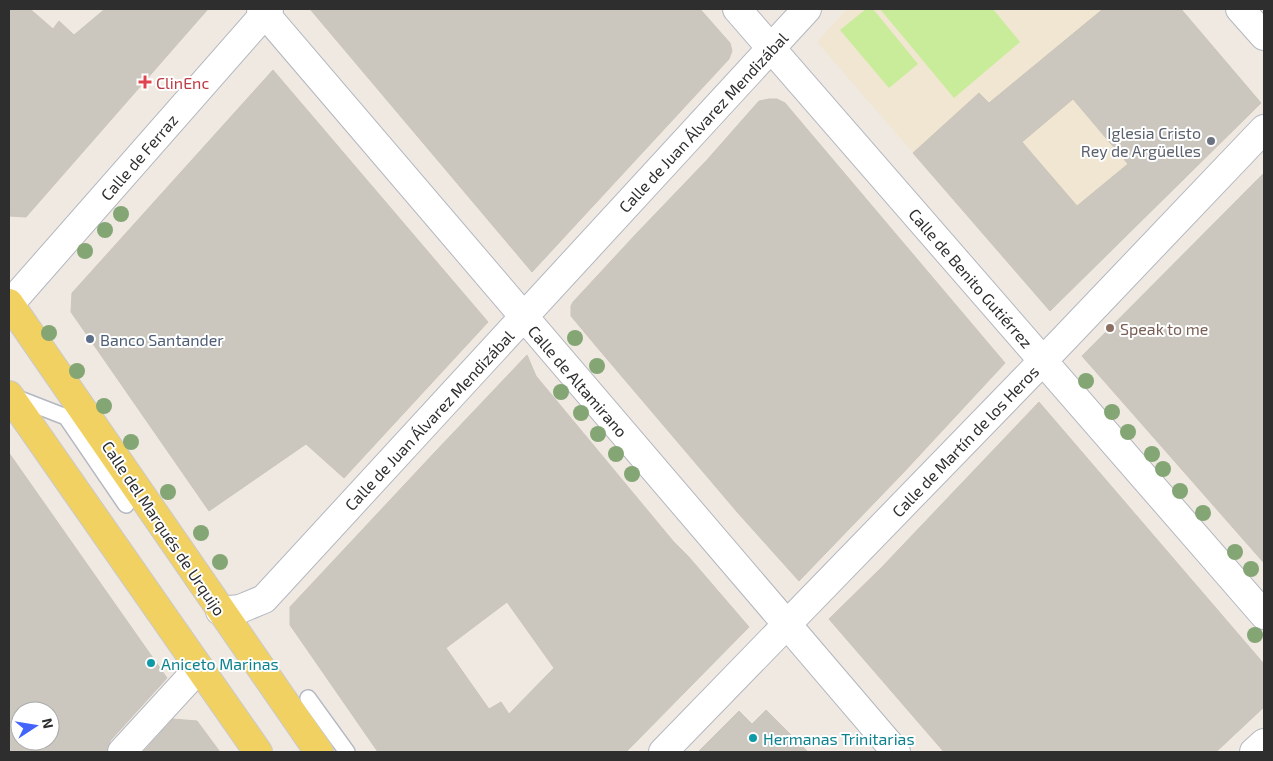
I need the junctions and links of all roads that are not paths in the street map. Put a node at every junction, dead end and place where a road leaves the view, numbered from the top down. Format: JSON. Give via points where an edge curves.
{"nodes":[{"id":1,"x":736,"y":9,"type":"edge"},
{"id":2,"x":807,"y":9,"type":"edge"},
{"id":3,"x":1240,"y":9,"type":"edge"},
{"id":4,"x":265,"y":10,"type":"edge"},
{"id":5,"x":1264,"y":36,"type":"edge"},
{"id":6,"x":770,"y":47,"type":"junction"},
{"id":7,"x":1264,"y":129,"type":"edge"},
{"id":8,"x":9,"y":304,"type":"edge"},
{"id":9,"x":524,"y":316,"type":"junction"},
{"id":10,"x":1043,"y":360,"type":"junction"},
{"id":11,"x":9,"y":394,"type":"edge"},
{"id":12,"x":126,"y":505,"type":"dead end"},
{"id":13,"x":220,"y":610,"type":"junction"},
{"id":14,"x":1264,"y":615,"type":"edge"},
{"id":15,"x":787,"y":625,"type":"junction"},
{"id":16,"x":199,"y":668,"type":"junction"},
{"id":17,"x":308,"y":698,"type":"dead end"},
{"id":18,"x":1264,"y":743,"type":"edge"},
{"id":19,"x":122,"y":752,"type":"edge"},
{"id":20,"x":258,"y":752,"type":"edge"},
{"id":21,"x":319,"y":752,"type":"edge"},
{"id":22,"x":347,"y":752,"type":"edge"},
{"id":23,"x":663,"y":752,"type":"edge"},
{"id":24,"x":896,"y":752,"type":"edge"},
{"id":25,"x":1254,"y":752,"type":"edge"}],
"edges":[{"from":1,"to":6,"type":"street","name":"Calle de Benito Gutiérrez"},
{"from":2,"to":6,"type":"street","name":"Calle de Juan Álvarez Mendizábal"},
{"from":3,"to":5,"type":"street"},
{"from":4,"to":8,"type":"street","name":"Calle de Ferraz"},
{"from":4,"to":9,"type":"street","name":"Calle de Altamirano"},
{"from":6,"to":9,"type":"street","name":"Calle de Juan Álvarez Mendizábal"},
{"from":6,"to":10,"type":"street","name":"Calle de Benito Gutiérrez"},
{"from":7,"to":10,"type":"street","name":"Calle de Martín de los Heros"},
{"from":8,"to":13,"type":"main road","name":"Calle del Marqués de Urquijo"},
{"from":9,"to":13,"type":"street","name":"Calle de Juan Álvarez Mendizábal","via":[[264,598],[240,608]]},
{"from":9,"to":15,"type":"street","name":"Calle de Altamirano"},
{"from":10,"to":14,"type":"street","name":"Calle de Benito Gutiérrez"},
{"from":10,"to":15,"type":"street","name":"Calle de Martín de los Heros"},
{"from":11,"to":12,"type":"lane","via":[[66,417]]},
{"from":11,"to":16,"type":"main road"},
{"from":13,"to":21,"type":"main road","name":"Calle del Marqués de Urquijo"},
{"from":15,"to":23,"type":"street","name":"Calle de Martín de los Heros"},
{"from":15,"to":24,"type":"street","name":"Calle de Altamirano"},
{"from":16,"to":19,"type":"street"},
{"from":16,"to":20,"type":"main road"},
{"from":17,"to":22,"type":"lane"},
{"from":18,"to":25,"type":"street"}]}
